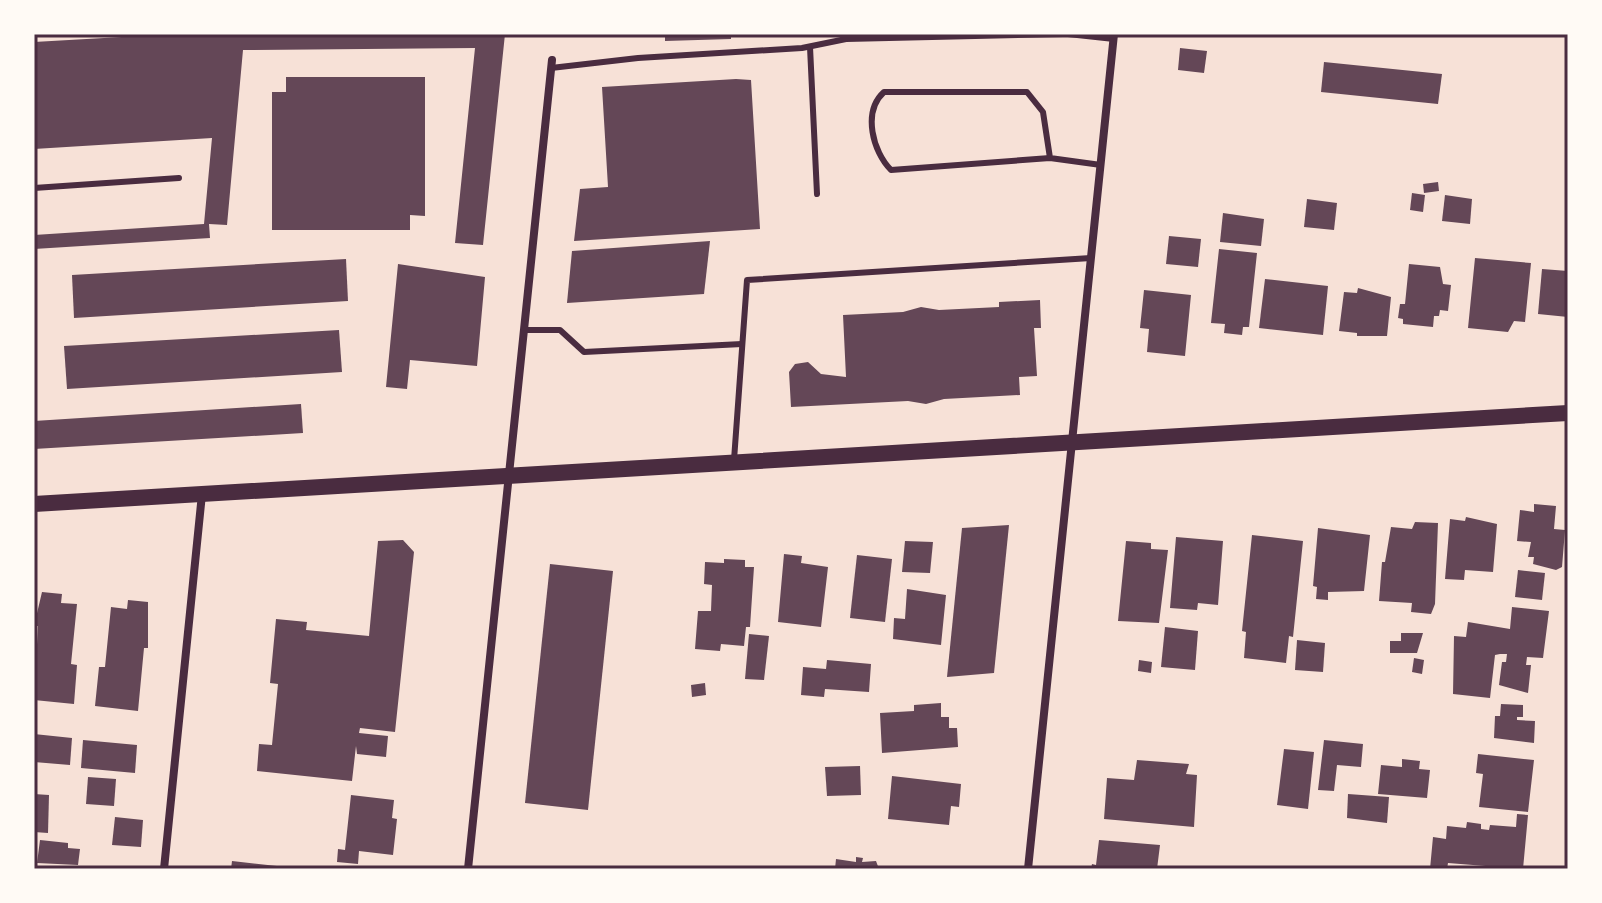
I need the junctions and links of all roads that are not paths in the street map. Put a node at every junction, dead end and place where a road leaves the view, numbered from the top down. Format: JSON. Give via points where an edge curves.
{"nodes":[{"id":1,"x":1066,"y":34,"type":"edge"},
{"id":2,"x":1114,"y":37,"type":"edge"},
{"id":3,"x":810,"y":47,"type":"junction"},
{"id":4,"x":552,"y":64,"type":"joint"},
{"id":5,"x":1050,"y":158,"type":"junction"},
{"id":6,"x":1101,"y":165,"type":"junction"},
{"id":7,"x":179,"y":178,"type":"dead end"},
{"id":8,"x":34,"y":188,"type":"edge"},
{"id":9,"x":817,"y":194,"type":"dead end"},
{"id":10,"x":1091,"y":258,"type":"junction"},
{"id":11,"x":524,"y":330,"type":"junction"},
{"id":12,"x":742,"y":344,"type":"junction"},
{"id":13,"x":1568,"y":413,"type":"edge"},
{"id":14,"x":1072,"y":444,"type":"junction"},
{"id":15,"x":733,"y":464,"type":"junction"},
{"id":16,"x":509,"y":477,"type":"junction"},
{"id":17,"x":202,"y":494,"type":"junction"},
{"id":18,"x":34,"y":504,"type":"edge"},
{"id":19,"x":164,"y":869,"type":"edge"},
{"id":20,"x":468,"y":869,"type":"edge"},
{"id":21,"x":1028,"y":869,"type":"edge"}],
"edges":[{"from":1,"to":2,"type":"lane"},
{"from":1,"to":3,"type":"lane","via":[[846,39]]},
{"from":2,"to":6,"type":"street"},
{"from":3,"to":4,"type":"lane"},
{"from":3,"to":9,"type":"lane"},
{"from":4,"to":11,"type":"street"},
{"from":5,"to":5,"type":"lane","via":[[1043,112],[1027,92],[884,92],[877,99],[875,149],[891,170]]},
{"from":5,"to":6,"type":"lane"},
{"from":6,"to":10,"type":"street"},
{"from":7,"to":8,"type":"lane"},
{"from":10,"to":12,"type":"lane","via":[[747,280]]},
{"from":10,"to":14,"type":"street"},
{"from":11,"to":12,"type":"lane","via":[[560,330],[584,352]]},
{"from":11,"to":16,"type":"street"},
{"from":12,"to":15,"type":"lane"},
{"from":13,"to":14,"type":"main road"},
{"from":14,"to":15,"type":"main road"},
{"from":14,"to":21,"type":"street"},
{"from":15,"to":16,"type":"main road"},
{"from":16,"to":17,"type":"main road"},
{"from":16,"to":20,"type":"street"},
{"from":17,"to":18,"type":"main road"},
{"from":17,"to":19,"type":"street"}]}
